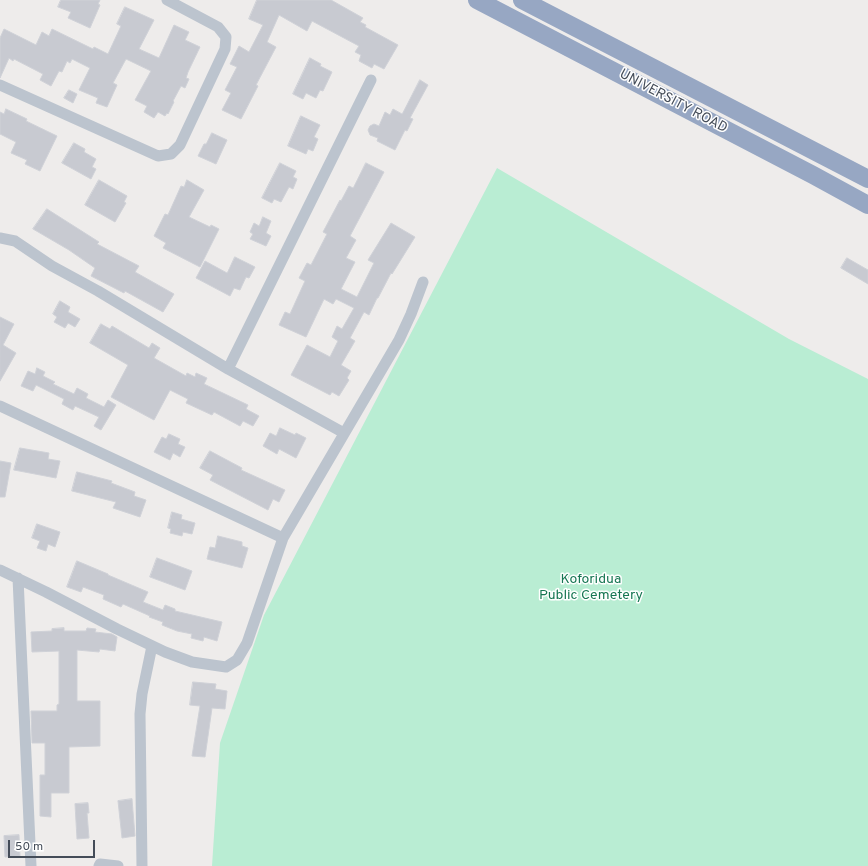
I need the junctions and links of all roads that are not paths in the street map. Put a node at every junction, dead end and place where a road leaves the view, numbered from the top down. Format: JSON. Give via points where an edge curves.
{"nodes":[{"id":1,"x":167,"y":0,"type":"edge"},
{"id":2,"x":477,"y":0,"type":"edge"},
{"id":3,"x":522,"y":0,"type":"edge"},
{"id":4,"x":371,"y":80,"type":"dead end"},
{"id":5,"x":0,"y":85,"type":"edge"},
{"id":6,"x":868,"y":179,"type":"edge"},
{"id":7,"x":868,"y":205,"type":"edge"},
{"id":8,"x":0,"y":238,"type":"edge"},
{"id":9,"x":423,"y":282,"type":"dead end"},
{"id":10,"x":228,"y":369,"type":"junction"},
{"id":11,"x":0,"y":406,"type":"edge"},
{"id":12,"x":344,"y":433,"type":"junction"},
{"id":13,"x":283,"y":538,"type":"junction"},
{"id":14,"x":0,"y":570,"type":"edge"},
{"id":15,"x":18,"y":578,"type":"junction"},
{"id":16,"x":152,"y":646,"type":"junction"},
{"id":17,"x":31,"y":866,"type":"edge"},
{"id":18,"x":99,"y":866,"type":"edge"},
{"id":19,"x":118,"y":866,"type":"edge"},
{"id":20,"x":142,"y":866,"type":"edge"}],
"edges":[{"from":1,"to":5,"type":"street","via":[[218,27],[226,37],[225,49],[180,145],[171,154],[158,156]]},
{"from":2,"to":7,"type":"highway","name":"UNIVERSITY ROAD"},
{"from":3,"to":6,"type":"highway","name":"UNIVERSITY ROAD"},
{"from":4,"to":10,"type":"street"},
{"from":8,"to":10,"type":"street","via":[[15,242]]},
{"from":9,"to":12,"type":"street","via":[[399,340]]},
{"from":10,"to":12,"type":"street"},
{"from":11,"to":13,"type":"street"},
{"from":12,"to":13,"type":"street"},
{"from":13,"to":16,"type":"street","via":[[247,643],[237,660],[226,667],[192,662]]},
{"from":14,"to":15,"type":"street"},
{"from":15,"to":16,"type":"street"},
{"from":15,"to":17,"type":"street"},
{"from":16,"to":20,"type":"street","via":[[140,714]]},
{"from":18,"to":19,"type":"street"}]}
